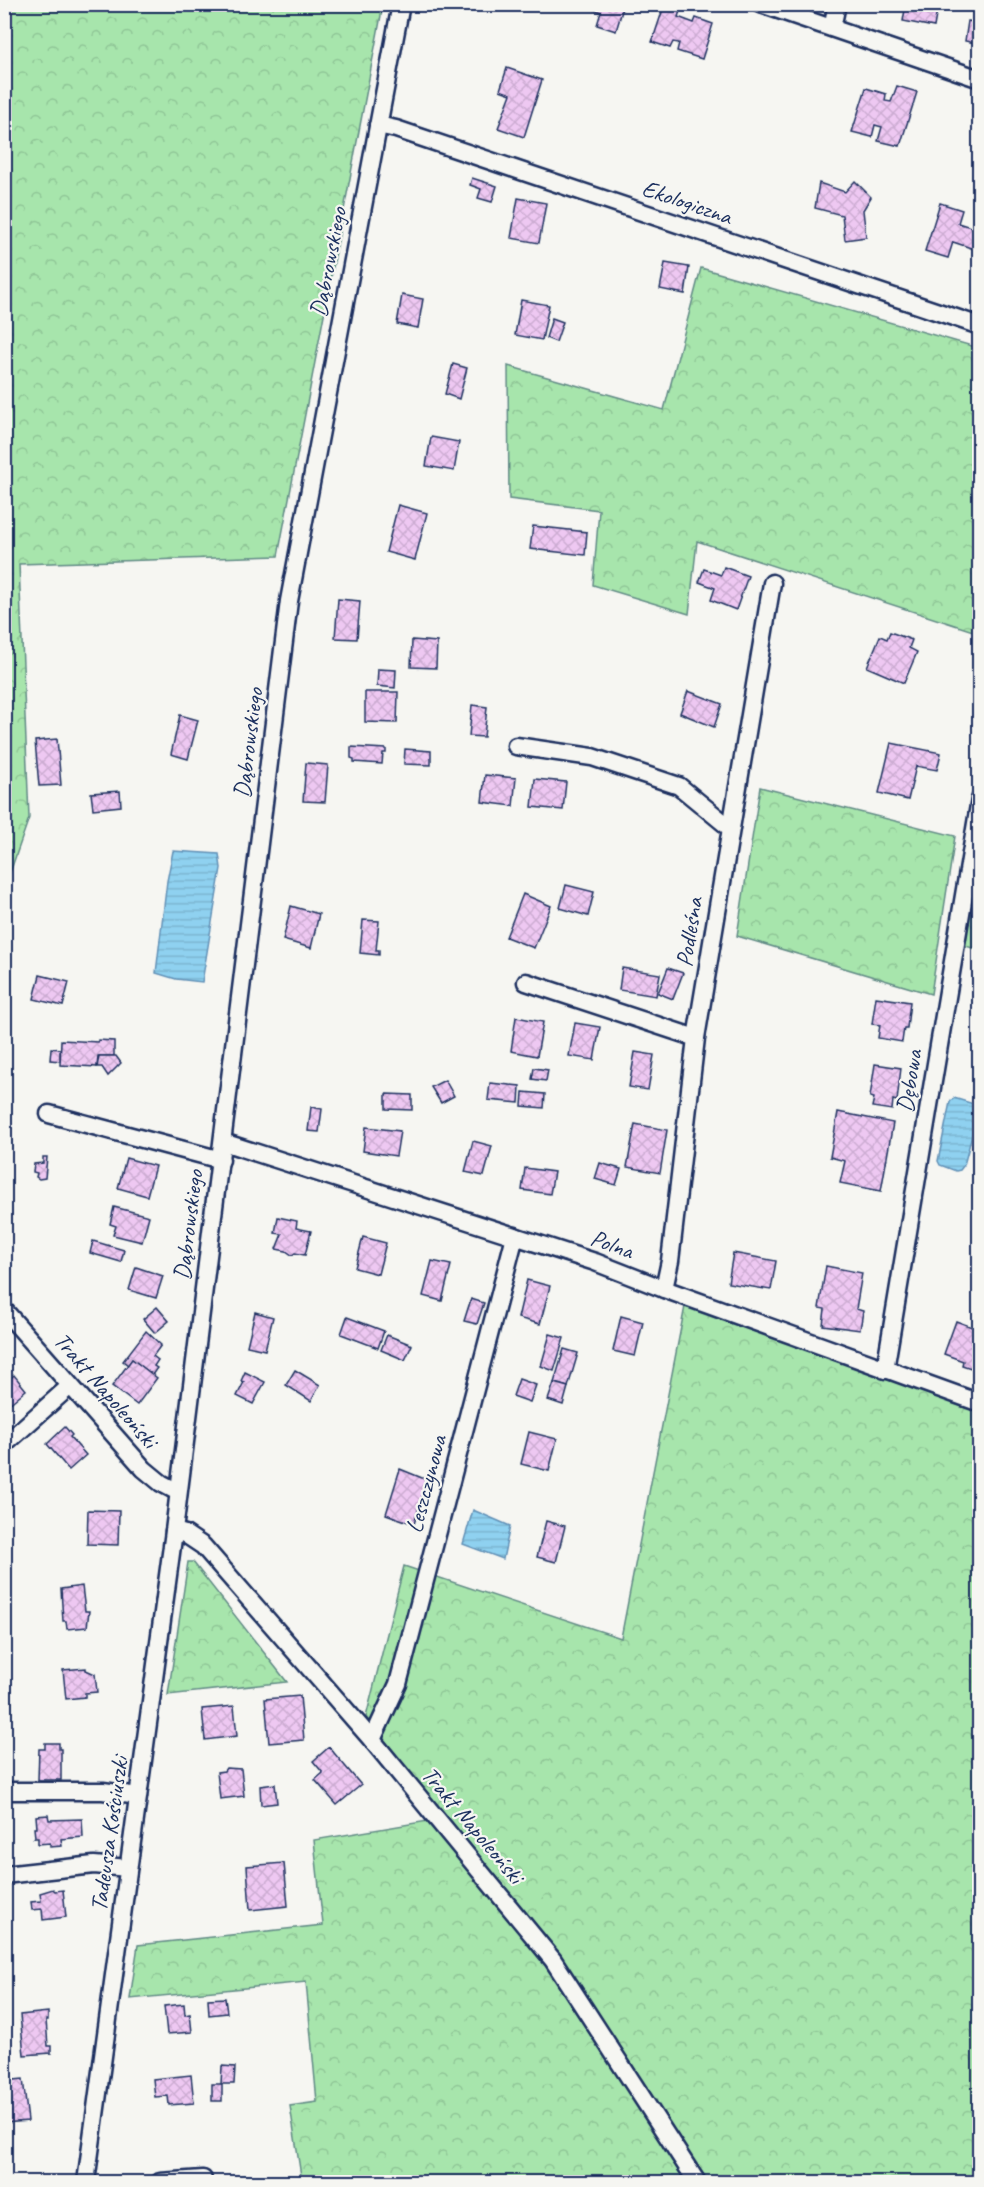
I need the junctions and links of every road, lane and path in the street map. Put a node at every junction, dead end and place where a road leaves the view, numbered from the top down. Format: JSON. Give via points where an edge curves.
{"nodes":[{"id":1,"x":401,"y":4,"type":"edge"},
{"id":2,"x":761,"y":4,"type":"edge"},
{"id":3,"x":837,"y":4,"type":"edge"},
{"id":4,"x":832,"y":28,"type":"junction"},
{"id":5,"x":980,"y":79,"type":"edge"},
{"id":6,"x":378,"y":125,"type":"junction"},
{"id":7,"x":980,"y":326,"type":"edge"},
{"id":8,"x":772,"y":583,"type":"dead end"},
{"id":9,"x":516,"y":746,"type":"dead end"},
{"id":10,"x":980,"y":799,"type":"edge"},
{"id":11,"x":730,"y":828,"type":"junction"},
{"id":12,"x":526,"y":982,"type":"dead end"},
{"id":13,"x":696,"y":1038,"type":"junction"},
{"id":14,"x":50,"y":1114,"type":"dead end"},
{"id":15,"x":223,"y":1142,"type":"junction"},
{"id":16,"x":221,"y":1160,"type":"junction"},
{"id":17,"x":515,"y":1236,"type":"junction"},
{"id":18,"x":664,"y":1289,"type":"junction"},
{"id":19,"x":4,"y":1310,"type":"edge"},
{"id":20,"x":885,"y":1370,"type":"junction"},
{"id":21,"x":70,"y":1386,"type":"junction"},
{"id":22,"x":980,"y":1403,"type":"edge"},
{"id":23,"x":4,"y":1445,"type":"edge"},
{"id":24,"x":178,"y":1492,"type":"junction"},
{"id":25,"x":174,"y":1531,"type":"junction"},
{"id":26,"x":372,"y":1740,"type":"junction"},
{"id":27,"x":4,"y":1791,"type":"edge"},
{"id":28,"x":138,"y":1796,"type":"junction"},
{"id":29,"x":128,"y":1868,"type":"junction"},
{"id":30,"x":4,"y":1875,"type":"edge"},
{"id":31,"x":203,"y":2179,"type":"dead end"},
{"id":32,"x":87,"y":2182,"type":"edge"},
{"id":33,"x":159,"y":2182,"type":"edge"},
{"id":34,"x":697,"y":2182,"type":"edge"}],
"edges":[{"from":1,"to":6,"type":"street","name":"Dąbrowskiego"},
{"from":2,"to":4,"type":"street"},
{"from":3,"to":4,"type":"street"},
{"from":4,"to":5,"type":"street"},
{"from":6,"to":7,"type":"street","name":"Ekologiczna"},
{"from":6,"to":15,"type":"street","name":"Dąbrowskiego","via":[[289,601]]},
{"from":8,"to":11,"type":"street","name":"Podleśna"},
{"from":9,"to":11,"type":"street","via":[[591,758],[679,786]]},
{"from":10,"to":20,"type":"street","name":"Dębowa"},
{"from":11,"to":13,"type":"street","name":"Podleśna"},
{"from":12,"to":13,"type":"street"},
{"from":13,"to":18,"type":"street","name":"Podleśna"},
{"from":14,"to":16,"type":"street"},
{"from":15,"to":16,"type":"street","name":"Dąbrowskiego"},
{"from":15,"to":17,"type":"street","name":"Polna"},
{"from":16,"to":24,"type":"street","name":"Dąbrowskiego"},
{"from":17,"to":18,"type":"street","name":"Polna"},
{"from":17,"to":26,"type":"street","name":"Leszczynowa","via":[[398,1684]]},
{"from":18,"to":20,"type":"street","name":"Polna"},
{"from":19,"to":21,"type":"street","name":"Trakt Napoleoński"},
{"from":20,"to":22,"type":"street","name":"Polna"},
{"from":21,"to":23,"type":"street"},
{"from":21,"to":24,"type":"street","name":"Trakt Napoleoński","via":[[144,1469]]},
{"from":24,"to":25,"type":"street","name":"Tadeusza Kościuszki"},
{"from":25,"to":26,"type":"street","name":"Trakt Napoleoński","via":[[204,1546]]},
{"from":25,"to":28,"type":"street","name":"Tadeusza Kościuszki"},
{"from":26,"to":34,"type":"street","name":"Trakt Napoleoński","via":[[553,1960]]},
{"from":27,"to":28,"type":"street","via":[[102,1791]]},
{"from":28,"to":29,"type":"street","name":"Tadeusza Kościuszki"},
{"from":29,"to":30,"type":"street","via":[[93,1865]]},
{"from":29,"to":32,"type":"street","name":"Tadeusza Kościuszki"},
{"from":31,"to":33,"type":"street"}]}
